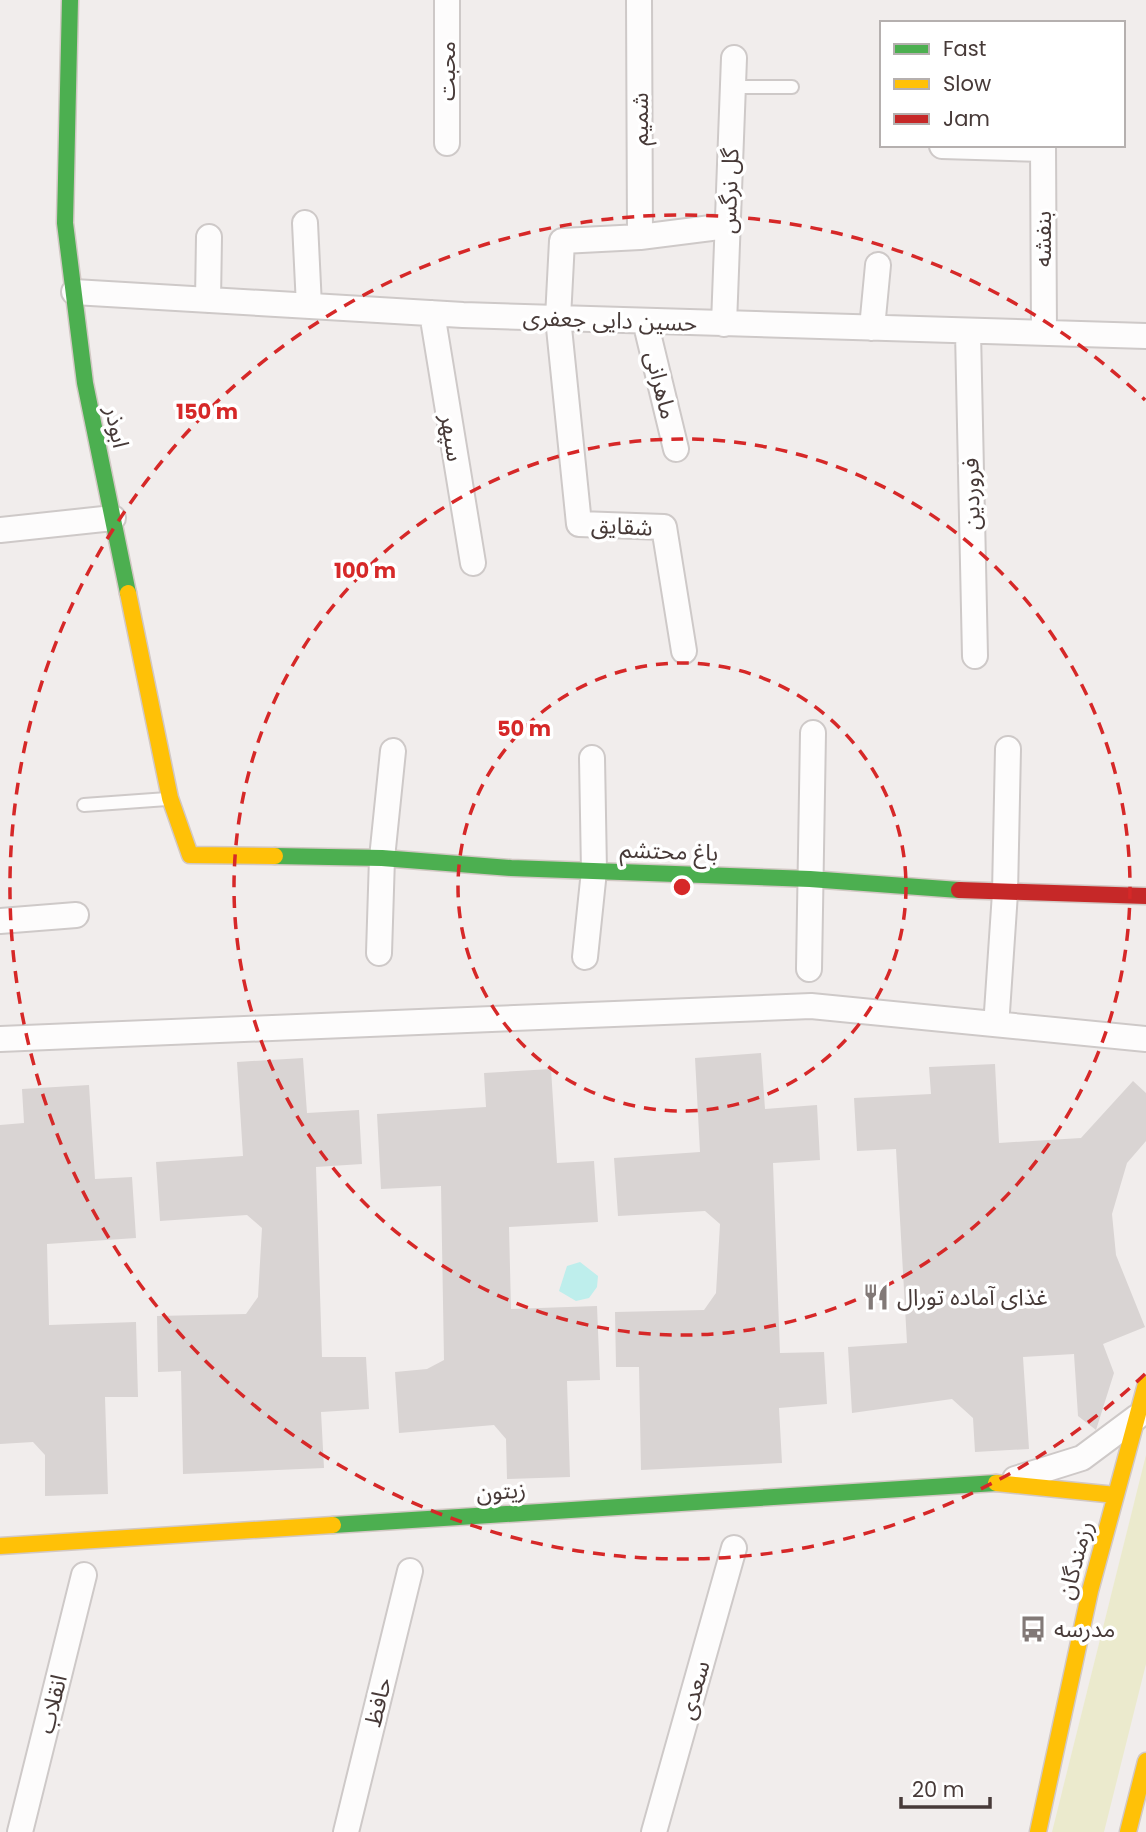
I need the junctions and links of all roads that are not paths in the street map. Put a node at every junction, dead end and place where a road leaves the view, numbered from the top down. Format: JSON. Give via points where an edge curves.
{"nodes":[{"id":1,"x":69,"y":0,"type":"edge"},
{"id":2,"x":447,"y":0,"type":"edge"},
{"id":3,"x":639,"y":0,"type":"edge"},
{"id":4,"x":734,"y":58,"type":"dead end"},
{"id":5,"x":733,"y":87,"type":"junction"},
{"id":6,"x":792,"y":87,"type":"dead end"},
{"id":7,"x":447,"y":143,"type":"dead end"},
{"id":8,"x":1043,"y":147,"type":"edge"},
{"id":9,"x":305,"y":223,"type":"dead end"},
{"id":10,"x":727,"y":226,"type":"junction"},
{"id":11,"x":209,"y":237,"type":"dead end"},
{"id":12,"x":640,"y":237,"type":"junction"},
{"id":13,"x":878,"y":265,"type":"dead end"},
{"id":14,"x":74,"y":292,"type":"junction"},
{"id":15,"x":208,"y":300,"type":"junction"},
{"id":16,"x":309,"y":306,"type":"junction"},
{"id":17,"x":432,"y":313,"type":"junction"},
{"id":18,"x":558,"y":318,"type":"junction"},
{"id":19,"x":645,"y":321,"type":"junction"},
{"id":20,"x":724,"y":324,"type":"junction"},
{"id":21,"x":872,"y":328,"type":"junction"},
{"id":22,"x":968,"y":332,"type":"junction"},
{"id":23,"x":1044,"y":333,"type":"junction"},
{"id":24,"x":1146,"y":336,"type":"edge"},
{"id":25,"x":676,"y":449,"type":"dead end"},
{"id":26,"x":113,"y":518,"type":"junction"},
{"id":27,"x":0,"y":530,"type":"edge"},
{"id":28,"x":473,"y":563,"type":"dead end"},
{"id":29,"x":684,"y":651,"type":"dead end"},
{"id":30,"x":975,"y":656,"type":"dead end"},
{"id":31,"x":813,"y":733,"type":"dead end"},
{"id":32,"x":1008,"y":749,"type":"dead end"},
{"id":33,"x":393,"y":751,"type":"dead end"},
{"id":34,"x":592,"y":758,"type":"dead end"},
{"id":35,"x":170,"y":798,"type":"junction"},
{"id":36,"x":85,"y":804,"type":"dead end"},
{"id":37,"x":190,"y":855,"type":"joint"},
{"id":38,"x":382,"y":858,"type":"junction"},
{"id":39,"x":594,"y":872,"type":"junction"},
{"id":40,"x":810,"y":879,"type":"junction"},
{"id":41,"x":1005,"y":893,"type":"junction"},
{"id":42,"x":1146,"y":896,"type":"edge"},
{"id":43,"x":76,"y":915,"type":"dead end"},
{"id":44,"x":0,"y":921,"type":"edge"},
{"id":45,"x":379,"y":953,"type":"dead end"},
{"id":46,"x":585,"y":957,"type":"dead end"},
{"id":47,"x":809,"y":969,"type":"dead end"},
{"id":48,"x":997,"y":1012,"type":"dead end"},
{"id":49,"x":0,"y":1039,"type":"edge"},
{"id":50,"x":1146,"y":1039,"type":"edge"},
{"id":51,"x":1146,"y":1384,"type":"edge"},
{"id":52,"x":1137,"y":1416,"type":"junction"},
{"id":53,"x":1005,"y":1482,"type":"junction"},
{"id":54,"x":1116,"y":1495,"type":"junction"},
{"id":55,"x":0,"y":1546,"type":"edge"},
{"id":56,"x":734,"y":1548,"type":"dead end"},
{"id":57,"x":410,"y":1571,"type":"dead end"},
{"id":58,"x":84,"y":1575,"type":"dead end"},
{"id":59,"x":1145,"y":1772,"type":"edge"},
{"id":60,"x":20,"y":1832,"type":"edge"},
{"id":61,"x":346,"y":1832,"type":"edge"},
{"id":62,"x":654,"y":1832,"type":"edge"},
{"id":63,"x":1038,"y":1832,"type":"edge"},
{"id":64,"x":1128,"y":1832,"type":"edge"}],
"edges":[{"from":1,"to":14,"type":"street","name":"ابوذر","via":[[65,223]]},
{"from":2,"to":7,"type":"street","name":"محبت"},
{"from":3,"to":12,"type":"street","name":"شمیم"},
{"from":4,"to":5,"type":"street","name":"گل نرگس"},
{"from":5,"to":6,"type":"lane"},
{"from":5,"to":10,"type":"street","name":"گل نرگس"},
{"from":8,"to":23,"type":"street","name":"بنفشه"},
{"from":9,"to":16,"type":"street"},
{"from":10,"to":12,"type":"street"},
{"from":10,"to":20,"type":"street","name":"گل نرگس"},
{"from":11,"to":15,"type":"street"},
{"from":12,"to":18,"type":"street","via":[[562,241]]},
{"from":13,"to":21,"type":"street"},
{"from":14,"to":15,"type":"street","name":"حسین دایی جعفری"},
{"from":14,"to":26,"type":"street","name":"ابوذر","via":[[85,383]]},
{"from":15,"to":16,"type":"street","name":"حسین دایی جعفری"},
{"from":16,"to":17,"type":"street","name":"حسین دایی جعفری"},
{"from":17,"to":18,"type":"street","name":"حسین دایی جعفری"},
{"from":17,"to":28,"type":"street","name":"سپهر"},
{"from":18,"to":19,"type":"street","name":"حسین دایی جعفری"},
{"from":18,"to":29,"type":"street","name":"شقایق","via":[[579,524],[664,527]]},
{"from":19,"to":20,"type":"street","name":"حسین دایی جعفری"},
{"from":19,"to":25,"type":"street","name":"ماهرانی"},
{"from":20,"to":21,"type":"street","name":"حسین دایی جعفری"},
{"from":21,"to":22,"type":"street","name":"حسین دایی جعفری"},
{"from":22,"to":23,"type":"street","name":"حسین دایی جعفری"},
{"from":22,"to":30,"type":"street","name":"فروردین"},
{"from":23,"to":24,"type":"street","name":"حسین دایی جعفری"},
{"from":26,"to":27,"type":"street"},
{"from":26,"to":35,"type":"street","name":"ابوذر"},
{"from":31,"to":40,"type":"street"},
{"from":32,"to":41,"type":"street"},
{"from":33,"to":38,"type":"street"},
{"from":34,"to":39,"type":"street"},
{"from":35,"to":36,"type":"lane"},
{"from":35,"to":37,"type":"street","name":"ابوذر"},
{"from":37,"to":38,"type":"street","name":"باغ محتشم"},
{"from":38,"to":39,"type":"street","name":"باغ محتشم"},
{"from":38,"to":45,"type":"street"},
{"from":39,"to":40,"type":"street","name":"باغ محتشم"},
{"from":39,"to":46,"type":"street"},
{"from":40,"to":41,"type":"street","name":"باغ محتشم"},
{"from":40,"to":47,"type":"street"},
{"from":41,"to":42,"type":"street","name":"باغ محتشم"},
{"from":41,"to":48,"type":"street"},
{"from":43,"to":44,"type":"street"},
{"from":49,"to":50,"type":"street","via":[[811,1006]]},
{"from":51,"to":52,"type":"street","name":"رزمندگان"},
{"from":52,"to":53,"type":"street","via":[[1082,1458]]},
{"from":52,"to":54,"type":"street","name":"رزمندگان"},
{"from":53,"to":54,"type":"street","name":"زیتون"},
{"from":53,"to":55,"type":"street","name":"زیتون"},
{"from":54,"to":63,"type":"street","name":"رزمندگان","via":[[1090,1591]]},
{"from":56,"to":62,"type":"street","name":"سعدی"},
{"from":57,"to":61,"type":"street","name":"حافظ"},
{"from":58,"to":60,"type":"street","name":"انقلاب"},
{"from":59,"to":64,"type":"street"}]}
